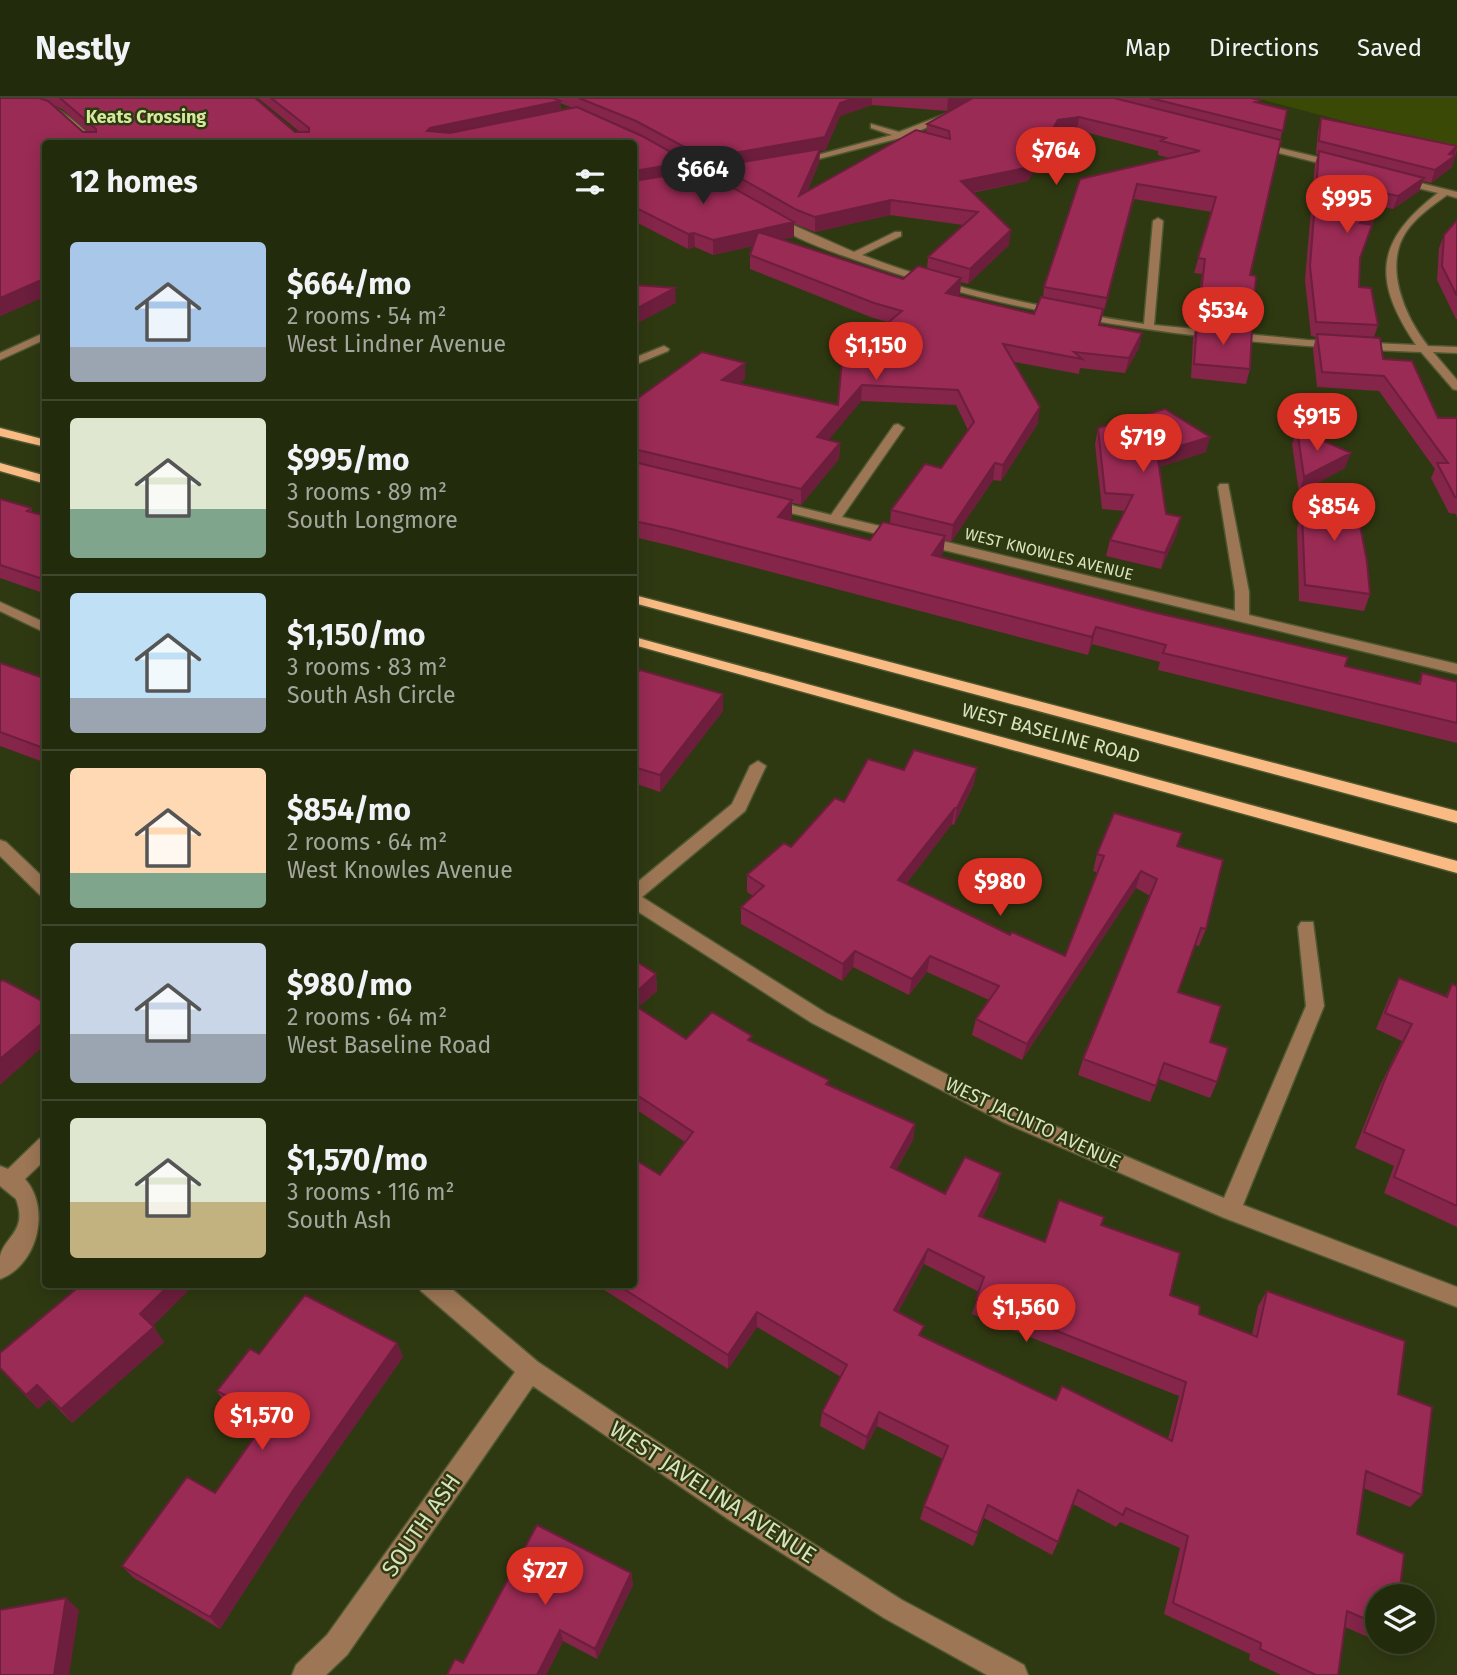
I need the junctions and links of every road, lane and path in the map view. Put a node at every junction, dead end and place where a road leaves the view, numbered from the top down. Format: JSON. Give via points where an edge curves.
{"nodes":[{"id":1,"x":18,"y":98,"type":"edge"},
{"id":2,"x":994,"y":98,"type":"edge"},
{"id":3,"x":874,"y":126,"type":"dead end"},
{"id":4,"x":899,"y":135,"type":"junction"},
{"id":5,"x":910,"y":138,"type":"edge"},
{"id":6,"x":90,"y":140,"type":"edge"},
{"id":7,"x":1247,"y":142,"type":"edge"},
{"id":8,"x":794,"y":162,"type":"edge"},
{"id":9,"x":1353,"y":169,"type":"edge"},
{"id":10,"x":1392,"y":179,"type":"edge"},
{"id":11,"x":1445,"y":192,"type":"junction"},
{"id":12,"x":1457,"y":195,"type":"edge"},
{"id":13,"x":765,"y":215,"type":"edge"},
{"id":14,"x":1158,"y":222,"type":"dead end"},
{"id":15,"x":898,"y":234,"type":"dead end"},
{"id":16,"x":855,"y":255,"type":"junction"},
{"id":17,"x":1149,"y":328,"type":"junction"},
{"id":18,"x":42,"y":337,"type":"edge"},
{"id":19,"x":664,"y":349,"type":"dead end"},
{"id":20,"x":1423,"y":349,"type":"junction"},
{"id":21,"x":1457,"y":350,"type":"edge"},
{"id":22,"x":0,"y":357,"type":"edge"},
{"id":23,"x":637,"y":361,"type":"edge"},
{"id":24,"x":1457,"y":387,"type":"edge"},
{"id":25,"x":898,"y":428,"type":"dead end"},
{"id":26,"x":0,"y":432,"type":"edge"},
{"id":27,"x":42,"y":443,"type":"edge"},
{"id":28,"x":0,"y":467,"type":"edge"},
{"id":29,"x":42,"y":479,"type":"edge"},
{"id":30,"x":1224,"y":487,"type":"dead end"},
{"id":31,"x":754,"y":500,"type":"edge"},
{"id":32,"x":834,"y":519,"type":"junction"},
{"id":33,"x":637,"y":600,"type":"edge"},
{"id":34,"x":0,"y":606,"type":"edge"},
{"id":35,"x":1242,"y":618,"type":"junction"},
{"id":36,"x":42,"y":627,"type":"edge"},
{"id":37,"x":637,"y":642,"type":"edge"},
{"id":38,"x":1457,"y":668,"type":"edge"},
{"id":39,"x":758,"y":766,"type":"dead end"},
{"id":40,"x":1457,"y":817,"type":"edge"},
{"id":41,"x":0,"y":846,"type":"edge"},
{"id":42,"x":1457,"y":867,"type":"edge"},
{"id":43,"x":42,"y":887,"type":"edge"},
{"id":44,"x":637,"y":891,"type":"edge"},
{"id":45,"x":637,"y":903,"type":"edge"},
{"id":46,"x":1307,"y":927,"type":"dead end"},
{"id":47,"x":42,"y":1148,"type":"edge"},
{"id":48,"x":5,"y":1177,"type":"edge"},
{"id":49,"x":1230,"y":1210,"type":"junction"},
{"id":50,"x":0,"y":1269,"type":"edge"},
{"id":51,"x":434,"y":1288,"type":"edge"},
{"id":52,"x":1457,"y":1297,"type":"edge"},
{"id":53,"x":530,"y":1370,"type":"junction"},
{"id":54,"x":306,"y":1675,"type":"edge"},
{"id":55,"x":1014,"y":1675,"type":"edge"}],
"edges":[{"from":1,"to":6,"type":"street","via":[[57,110]]},
{"from":2,"to":4,"type":"street"},
{"from":3,"to":4,"type":"street"},
{"from":4,"to":5,"type":"street"},
{"from":4,"to":8,"type":"street"},
{"from":7,"to":9,"type":"street"},
{"from":10,"to":11,"type":"street"},
{"from":11,"to":12,"type":"street"},
{"from":11,"to":20,"type":"street","via":[[1413,217],[1395,242],[1391,270],[1399,309]]},
{"from":13,"to":16,"type":"street"},
{"from":14,"to":17,"type":"street"},
{"from":15,"to":16,"type":"street"},
{"from":16,"to":17,"type":"street","via":[[946,286]]},
{"from":17,"to":20,"type":"street","via":[[1268,342]]},
{"from":18,"to":22,"type":"street"},
{"from":19,"to":23,"type":"street"},
{"from":20,"to":21,"type":"street"},
{"from":20,"to":24,"type":"street"},
{"from":25,"to":32,"type":"street"},
{"from":26,"to":27,"type":"main road"},
{"from":28,"to":29,"type":"main road"},
{"from":30,"to":35,"type":"street","via":[[1242,592]]},
{"from":31,"to":32,"type":"street","name":"WEST KNOWLES AVENUE"},
{"from":32,"to":35,"type":"street","name":"WEST KNOWLES AVENUE"},
{"from":33,"to":40,"type":"main road","name":"WEST BASELINE ROAD"},
{"from":34,"to":36,"type":"street"},
{"from":35,"to":38,"type":"street","name":"WEST KNOWLES AVENUE"},
{"from":37,"to":42,"type":"main road","name":"WEST BASELINE ROAD"},
{"from":39,"to":44,"type":"street","via":[[738,807]]},
{"from":41,"to":43,"type":"street"},
{"from":45,"to":49,"type":"street","name":"WEST JACINTO AVENUE","via":[[831,1024],[1010,1116]]},
{"from":46,"to":49,"type":"street","via":[[1315,1006]]},
{"from":47,"to":48,"type":"street"},
{"from":48,"to":50,"type":"street","via":[[28,1197],[31,1217],[24,1238]]},
{"from":49,"to":52,"type":"street","name":"WEST JACINTO AVENUE"},
{"from":51,"to":53,"type":"street","name":"WEST JAVELINA AVENUE"},
{"from":53,"to":54,"type":"street","name":"SOUTH ASH","via":[[337,1645]]},
{"from":53,"to":55,"type":"street","name":"WEST JAVELINA AVENUE","via":[[893,1609]]}]}
